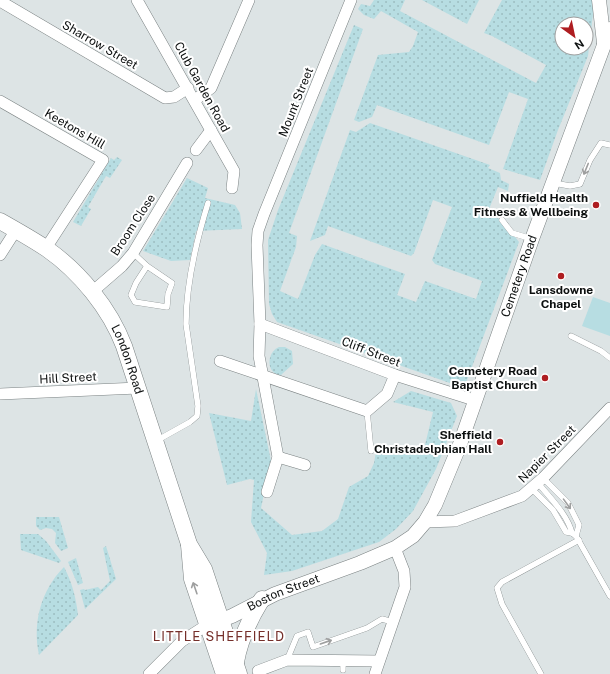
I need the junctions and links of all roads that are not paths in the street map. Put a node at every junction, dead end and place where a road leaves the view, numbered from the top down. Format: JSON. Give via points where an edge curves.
{"nodes":[{"id":1,"x":137,"y":0,"type":"edge"},
{"id":2,"x":249,"y":0,"type":"edge"},
{"id":3,"x":351,"y":0,"type":"edge"},
{"id":4,"x":600,"y":0,"type":"edge"},
{"id":5,"x":0,"y":1,"type":"edge"},
{"id":6,"x":610,"y":29,"type":"edge"},
{"id":7,"x":604,"y":45,"type":"junction"},
{"id":8,"x":188,"y":88,"type":"junction"},
{"id":9,"x":195,"y":100,"type":"junction"},
{"id":10,"x":3,"y":103,"type":"edge"},
{"id":11,"x":211,"y":130,"type":"junction"},
{"id":12,"x":610,"y":145,"type":"edge"},
{"id":13,"x":196,"y":150,"type":"dead end"},
{"id":14,"x":187,"y":163,"type":"dead end"},
{"id":15,"x":553,"y":182,"type":"junction"},
{"id":16,"x":232,"y":188,"type":"dead end"},
{"id":17,"x":208,"y":204,"type":"dead end"},
{"id":18,"x":502,"y":220,"type":"dead end"},
{"id":19,"x":0,"y":221,"type":"edge"},
{"id":20,"x":16,"y":230,"type":"junction"},
{"id":21,"x":532,"y":239,"type":"junction"},
{"id":22,"x":46,"y":248,"type":"junction"},
{"id":23,"x":133,"y":253,"type":"junction"},
{"id":24,"x":0,"y":255,"type":"edge"},
{"id":25,"x":147,"y":266,"type":"junction"},
{"id":26,"x":92,"y":292,"type":"junction"},
{"id":27,"x":260,"y":324,"type":"junction"},
{"id":28,"x":571,"y":336,"type":"dead end"},
{"id":29,"x":610,"y":358,"type":"edge"},
{"id":30,"x":220,"y":361,"type":"dead end"},
{"id":31,"x":395,"y":375,"type":"junction"},
{"id":32,"x":264,"y":377,"type":"junction"},
{"id":33,"x":138,"y":388,"type":"junction"},
{"id":34,"x":0,"y":394,"type":"edge"},
{"id":35,"x":474,"y":400,"type":"junction"},
{"id":36,"x":610,"y":408,"type":"edge"},
{"id":37,"x":367,"y":411,"type":"junction"},
{"id":38,"x":156,"y":441,"type":"junction"},
{"id":39,"x":372,"y":451,"type":"dead end"},
{"id":40,"x":278,"y":457,"type":"junction"},
{"id":41,"x":305,"y":465,"type":"dead end"},
{"id":42,"x":537,"y":483,"type":"junction"},
{"id":43,"x":267,"y":492,"type":"dead end"},
{"id":44,"x":425,"y":522,"type":"junction"},
{"id":45,"x":576,"y":536,"type":"junction"},
{"id":46,"x":395,"y":548,"type":"junction"},
{"id":47,"x":610,"y":596,"type":"edge"},
{"id":48,"x":262,"y":599,"type":"junction"},
{"id":49,"x":214,"y":622,"type":"junction"},
{"id":50,"x":393,"y":622,"type":"junction"},
{"id":51,"x":287,"y":660,"type":"junction"},
{"id":52,"x":379,"y":661,"type":"junction"},
{"id":53,"x":238,"y":668,"type":"edge"},
{"id":54,"x":258,"y":671,"type":"dead end"},
{"id":55,"x":148,"y":674,"type":"edge"},
{"id":56,"x":224,"y":674,"type":"edge"},
{"id":57,"x":374,"y":674,"type":"edge"},
{"id":58,"x":541,"y":674,"type":"edge"}],
"edges":[{"from":1,"to":8,"type":"street","name":"Club Garden Road"},
{"from":2,"to":9,"type":"street","via":[[211,88]]},
{"from":3,"to":27,"type":"street","name":"Mount Street","via":[[258,231]]},
{"from":4,"to":7,"type":"street"},
{"from":5,"to":8,"type":"street","name":"Sharrow Street","via":[[165,98],[174,97]]},
{"from":6,"to":7,"type":"street","name":"Cemetery Road"},
{"from":7,"to":15,"type":"street","name":"Cemetery Road"},
{"from":8,"to":9,"type":"street","name":"Club Garden Road"},
{"from":9,"to":11,"type":"street","name":"Club Garden Road"},
{"from":10,"to":22,"type":"street","name":"Keetons Hill","via":[[103,160]]},
{"from":11,"to":13,"type":"street"},
{"from":11,"to":16,"type":"street","name":"Club Garden Road","via":[[234,171]]},
{"from":12,"to":15,"type":"lane","one_way":true,"via":[[601,143],[590,160],[580,184],[570,186]]},
{"from":14,"to":23,"type":"street","name":"Broom Close"},
{"from":15,"to":21,"type":"street","name":"Cemetery Road"},
{"from":17,"to":38,"type":"lane","via":[[198,235],[186,313],[197,414],[190,422]]},
{"from":18,"to":21,"type":"lane","via":[[512,233]]},
{"from":19,"to":20,"type":"main road","name":"London Road"},
{"from":20,"to":22,"type":"main road","name":"London Road"},
{"from":20,"to":24,"type":"street"},
{"from":21,"to":35,"type":"street","name":"Cemetery Road"},
{"from":22,"to":26,"type":"main road","name":"London Road","via":[[69,267]]},
{"from":23,"to":25,"type":"lane"},
{"from":23,"to":26,"type":"street","name":"Broom Close"},
{"from":25,"to":25,"type":"lane","via":[[136,283],[132,299],[135,302],[167,306],[172,283]]},
{"from":26,"to":33,"type":"main road","name":"London Road","via":[[118,330]]},
{"from":27,"to":31,"type":"street","name":"Cliff Street"},
{"from":27,"to":32,"type":"street","via":[[259,356]]},
{"from":28,"to":29,"type":"lane"},
{"from":30,"to":32,"type":"street"},
{"from":31,"to":35,"type":"street","name":"Cliff Street"},
{"from":31,"to":37,"type":"street","via":[[387,394]]},
{"from":32,"to":37,"type":"street"},
{"from":32,"to":40,"type":"street"},
{"from":33,"to":34,"type":"street","name":"Hill Street"},
{"from":33,"to":38,"type":"main road","name":"London Road"},
{"from":35,"to":44,"type":"street","name":"Cemetery Road","via":[[450,470]]},
{"from":36,"to":42,"type":"street","name":"Napier Street"},
{"from":37,"to":39,"type":"lane"},
{"from":38,"to":49,"type":"main road","name":"London Road","via":[[189,544],[204,568]]},
{"from":40,"to":41,"type":"street"},
{"from":40,"to":43,"type":"street"},
{"from":42,"to":44,"type":"street","name":"Napier Street","via":[[522,496],[464,519]]},
{"from":42,"to":45,"type":"lane","via":[[566,532]]},
{"from":42,"to":45,"type":"lane","one_way":true,"via":[[568,503],[579,525]]},
{"from":44,"to":46,"type":"street","name":"Boston Street","via":[[412,536]]},
{"from":45,"to":47,"type":"lane"},
{"from":45,"to":58,"type":"lane","via":[[502,582],[497,588],[504,609]]},
{"from":46,"to":48,"type":"street","name":"Boston Street"},
{"from":46,"to":50,"type":"street","via":[[403,566],[405,587]]},
{"from":48,"to":49,"type":"street","name":"Boston Street","via":[[232,616]]},
{"from":48,"to":53,"type":"main road","via":[[247,625],[239,648]]},
{"from":49,"to":53,"type":"main road","name":"London Road"},
{"from":49,"to":55,"type":"street","name":"Boston Street","via":[[182,641]]},
{"from":49,"to":56,"type":"main road","name":"London Road"},
{"from":51,"to":50,"type":"lane","one_way":true,"via":[[297,636],[308,632],[313,647],[367,628],[382,619]]},
{"from":50,"to":52,"type":"street"},
{"from":51,"to":52,"type":"street","via":[[343,665]]},
{"from":51,"to":54,"type":"street"},
{"from":52,"to":57,"type":"street"}]}
